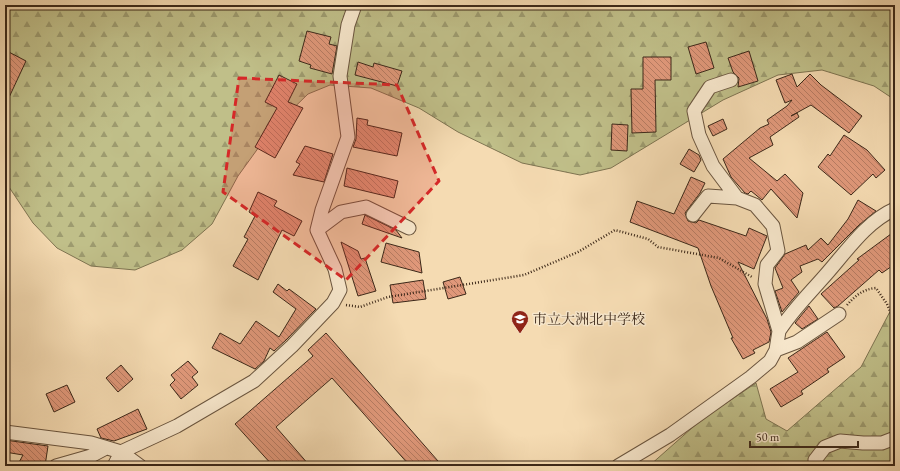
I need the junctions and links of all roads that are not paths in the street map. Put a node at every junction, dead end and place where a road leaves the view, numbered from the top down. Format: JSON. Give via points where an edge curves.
{"nodes":[{"id":1,"x":355,"y":5,"type":"edge"},
{"id":2,"x":731,"y":80,"type":"dead end"},
{"id":3,"x":737,"y":198,"type":"junction"},
{"id":4,"x":895,"y":209,"type":"edge"},
{"id":5,"x":693,"y":215,"type":"dead end"},
{"id":6,"x":409,"y":228,"type":"dead end"},
{"id":7,"x":317,"y":230,"type":"junction"},
{"id":8,"x":839,"y":314,"type":"road end"},
{"id":9,"x":779,"y":331,"type":"junction"},
{"id":10,"x":776,"y":350,"type":"junction"},
{"id":11,"x":5,"y":432,"type":"edge"},
{"id":12,"x":895,"y":438,"type":"edge"},
{"id":13,"x":106,"y":448,"type":"junction"},
{"id":14,"x":121,"y":452,"type":"junction"},
{"id":15,"x":56,"y":466,"type":"edge"},
{"id":16,"x":114,"y":466,"type":"edge"},
{"id":17,"x":140,"y":466,"type":"edge"},
{"id":18,"x":618,"y":466,"type":"edge"},
{"id":19,"x":817,"y":466,"type":"edge"}],
"edges":[{"from":1,"to":7,"type":"street","via":[[348,25],[340,76],[348,136]]},
{"from":2,"to":3,"type":"street","via":[[710,88],[694,111],[699,136],[713,166]]},
{"from":3,"to":5,"type":"street","via":[[708,196]]},
{"from":3,"to":9,"type":"street","via":[[755,205],[773,226],[778,251],[767,265],[765,284]]},
{"from":4,"to":9,"type":"street","via":[[885,213],[858,238],[791,312]]},
{"from":6,"to":7,"type":"street","via":[[366,207],[341,212]]},
{"from":7,"to":14,"type":"street","via":[[335,268],[340,290],[333,303],[254,381],[177,426]]},
{"from":8,"to":10,"type":"street","via":[[797,342]]},
{"from":9,"to":10,"type":"street"},
{"from":10,"to":18,"type":"street","via":[[770,361],[751,377],[670,434]]},
{"from":11,"to":13,"type":"street","via":[[91,443]]},
{"from":12,"to":19,"type":"street","via":[[882,442],[840,441],[824,447],[816,460]]},
{"from":13,"to":14,"type":"street"},
{"from":13,"to":15,"type":"street","via":[[91,456]]},
{"from":14,"to":16,"type":"street"},
{"from":14,"to":17,"type":"street"}]}
